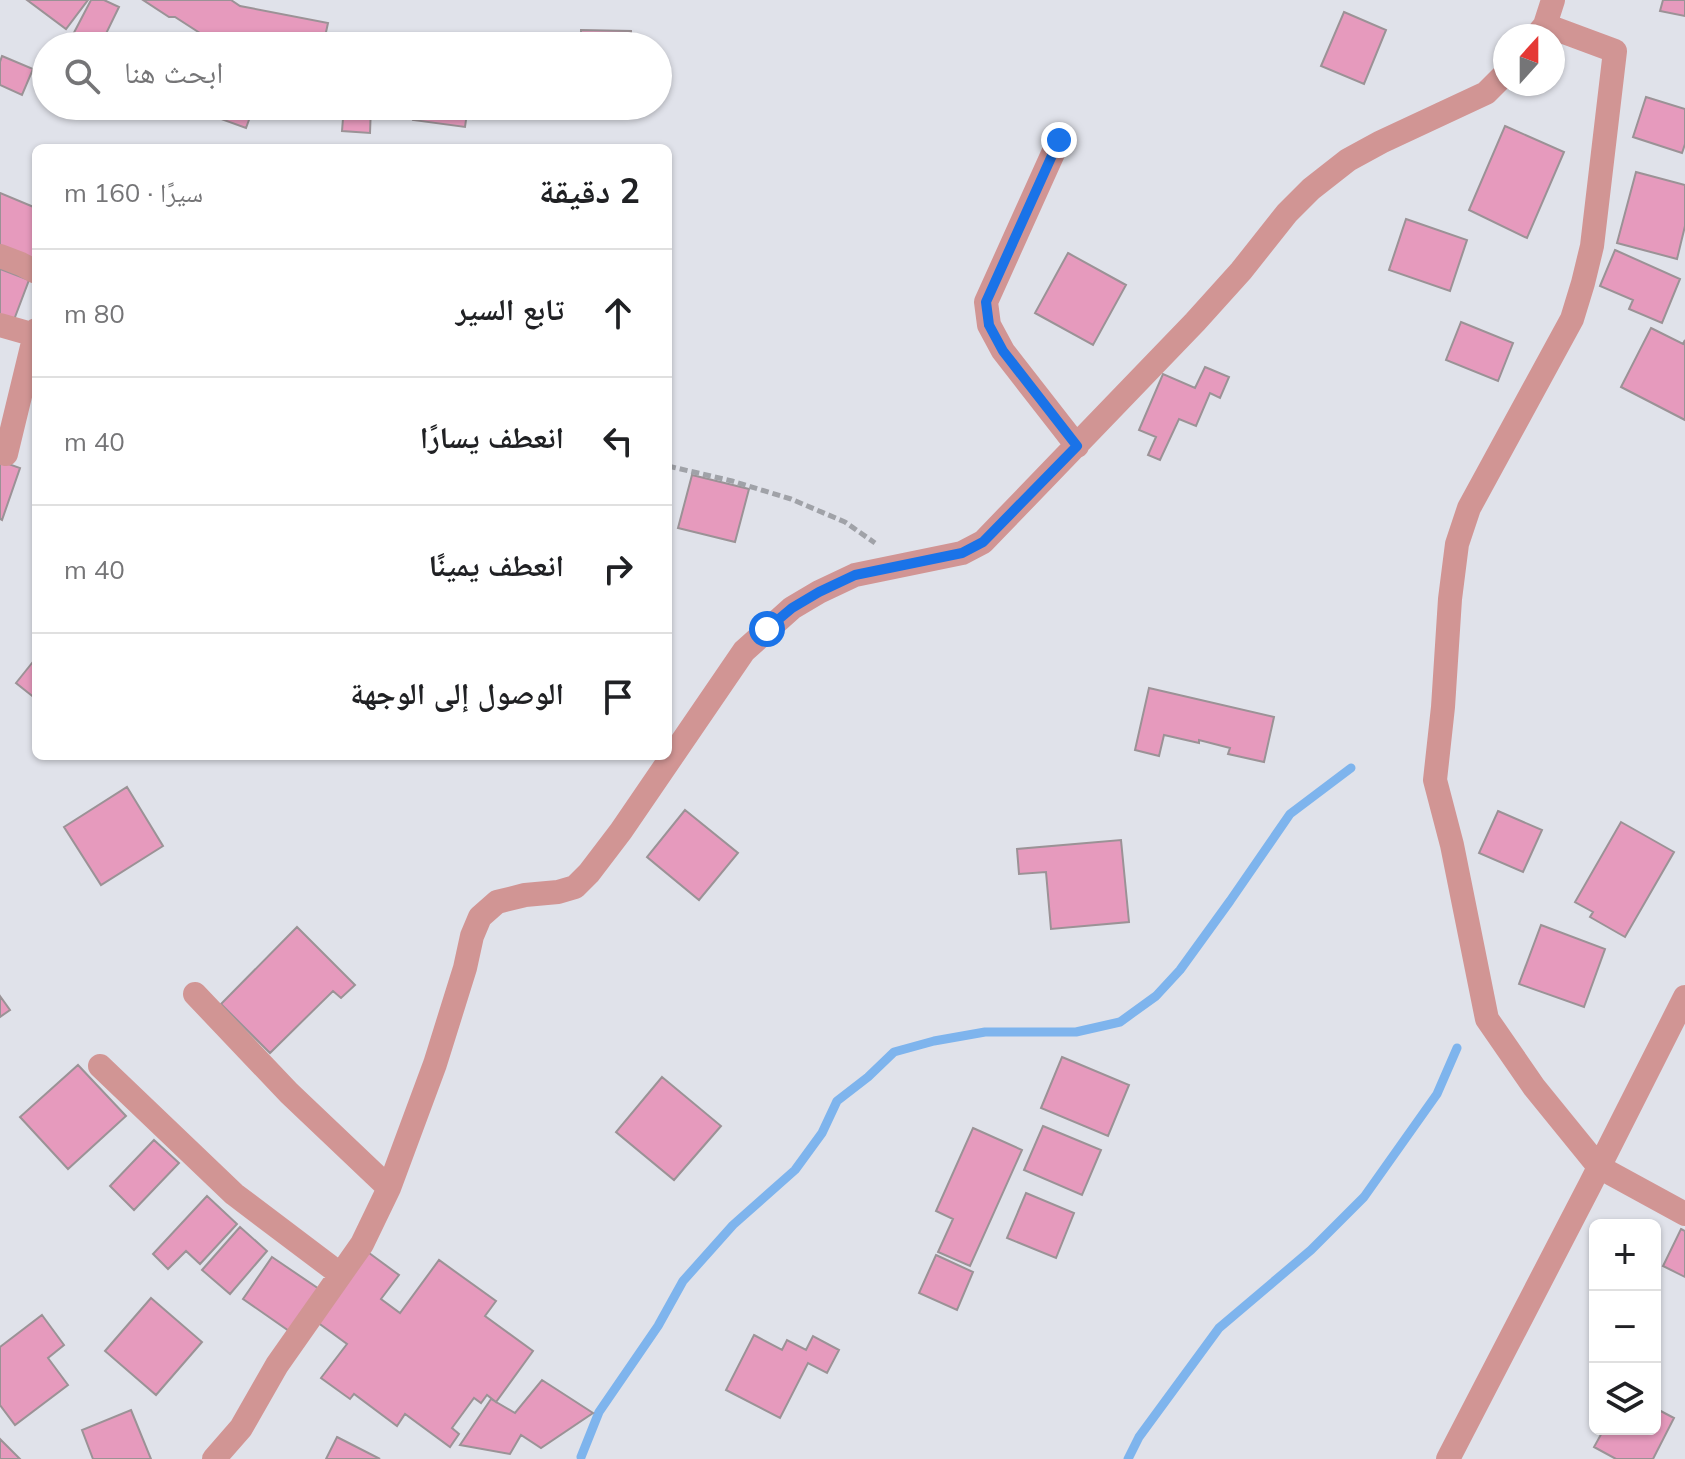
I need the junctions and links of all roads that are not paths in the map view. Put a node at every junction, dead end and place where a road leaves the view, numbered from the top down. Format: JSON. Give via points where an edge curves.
{"nodes":[{"id":1,"x":1553,"y":0,"type":"edge"},
{"id":2,"x":1544,"y":24,"type":"edge"},
{"id":3,"x":1565,"y":37,"type":"edge"},
{"id":4,"x":1493,"y":86,"type":"edge"},
{"id":5,"x":1059,"y":140,"type":"dead end"},
{"id":6,"x":0,"y":256,"type":"edge"},
{"id":7,"x":32,"y":270,"type":"edge"},
{"id":8,"x":0,"y":325,"type":"edge"},
{"id":9,"x":32,"y":332,"type":"edge"},
{"id":10,"x":32,"y":349,"type":"edge"},
{"id":11,"x":1077,"y":446,"type":"junction"},
{"id":12,"x":0,"y":452,"type":"edge"},
{"id":13,"x":672,"y":756,"type":"edge"},
{"id":14,"x":670,"y":760,"type":"edge"},
{"id":15,"x":195,"y":994,"type":"dead end"},
{"id":16,"x":1685,"y":997,"type":"edge"},
{"id":17,"x":100,"y":1066,"type":"dead end"},
{"id":18,"x":1599,"y":1167,"type":"junction"},
{"id":19,"x":389,"y":1188,"type":"junction"},
{"id":20,"x":1685,"y":1214,"type":"edge"},
{"id":21,"x":340,"y":1274,"type":"junction"},
{"id":22,"x":214,"y":1459,"type":"edge"},
{"id":23,"x":1448,"y":1459,"type":"edge"}],
"edges":[{"from":1,"to":2,"type":"street"},
{"from":3,"to":18,"type":"street","via":[[1615,51],[1592,246],[1572,319],[1469,508],[1457,544],[1435,780],[1487,1019]]},
{"from":4,"to":11,"type":"street","via":[[1348,160],[1311,189]]},
{"from":5,"to":11,"type":"street","via":[[986,302],[989,325],[1003,351]]},
{"from":6,"to":7,"type":"street"},
{"from":8,"to":9,"type":"street"},
{"from":10,"to":12,"type":"street","via":[[6,454]]},
{"from":11,"to":13,"type":"street","via":[[983,542],[962,553],[855,575],[792,608],[744,651]]},
{"from":14,"to":19,"type":"street","via":[[575,887],[497,902],[480,917],[435,1064]]},
{"from":15,"to":19,"type":"street"},
{"from":16,"to":18,"type":"street"},
{"from":17,"to":21,"type":"street","via":[[234,1194]]},
{"from":18,"to":20,"type":"street"},
{"from":18,"to":23,"type":"street"},
{"from":19,"to":21,"type":"street","via":[[362,1244]]},
{"from":21,"to":22,"type":"street","via":[[241,1428]]}]}
